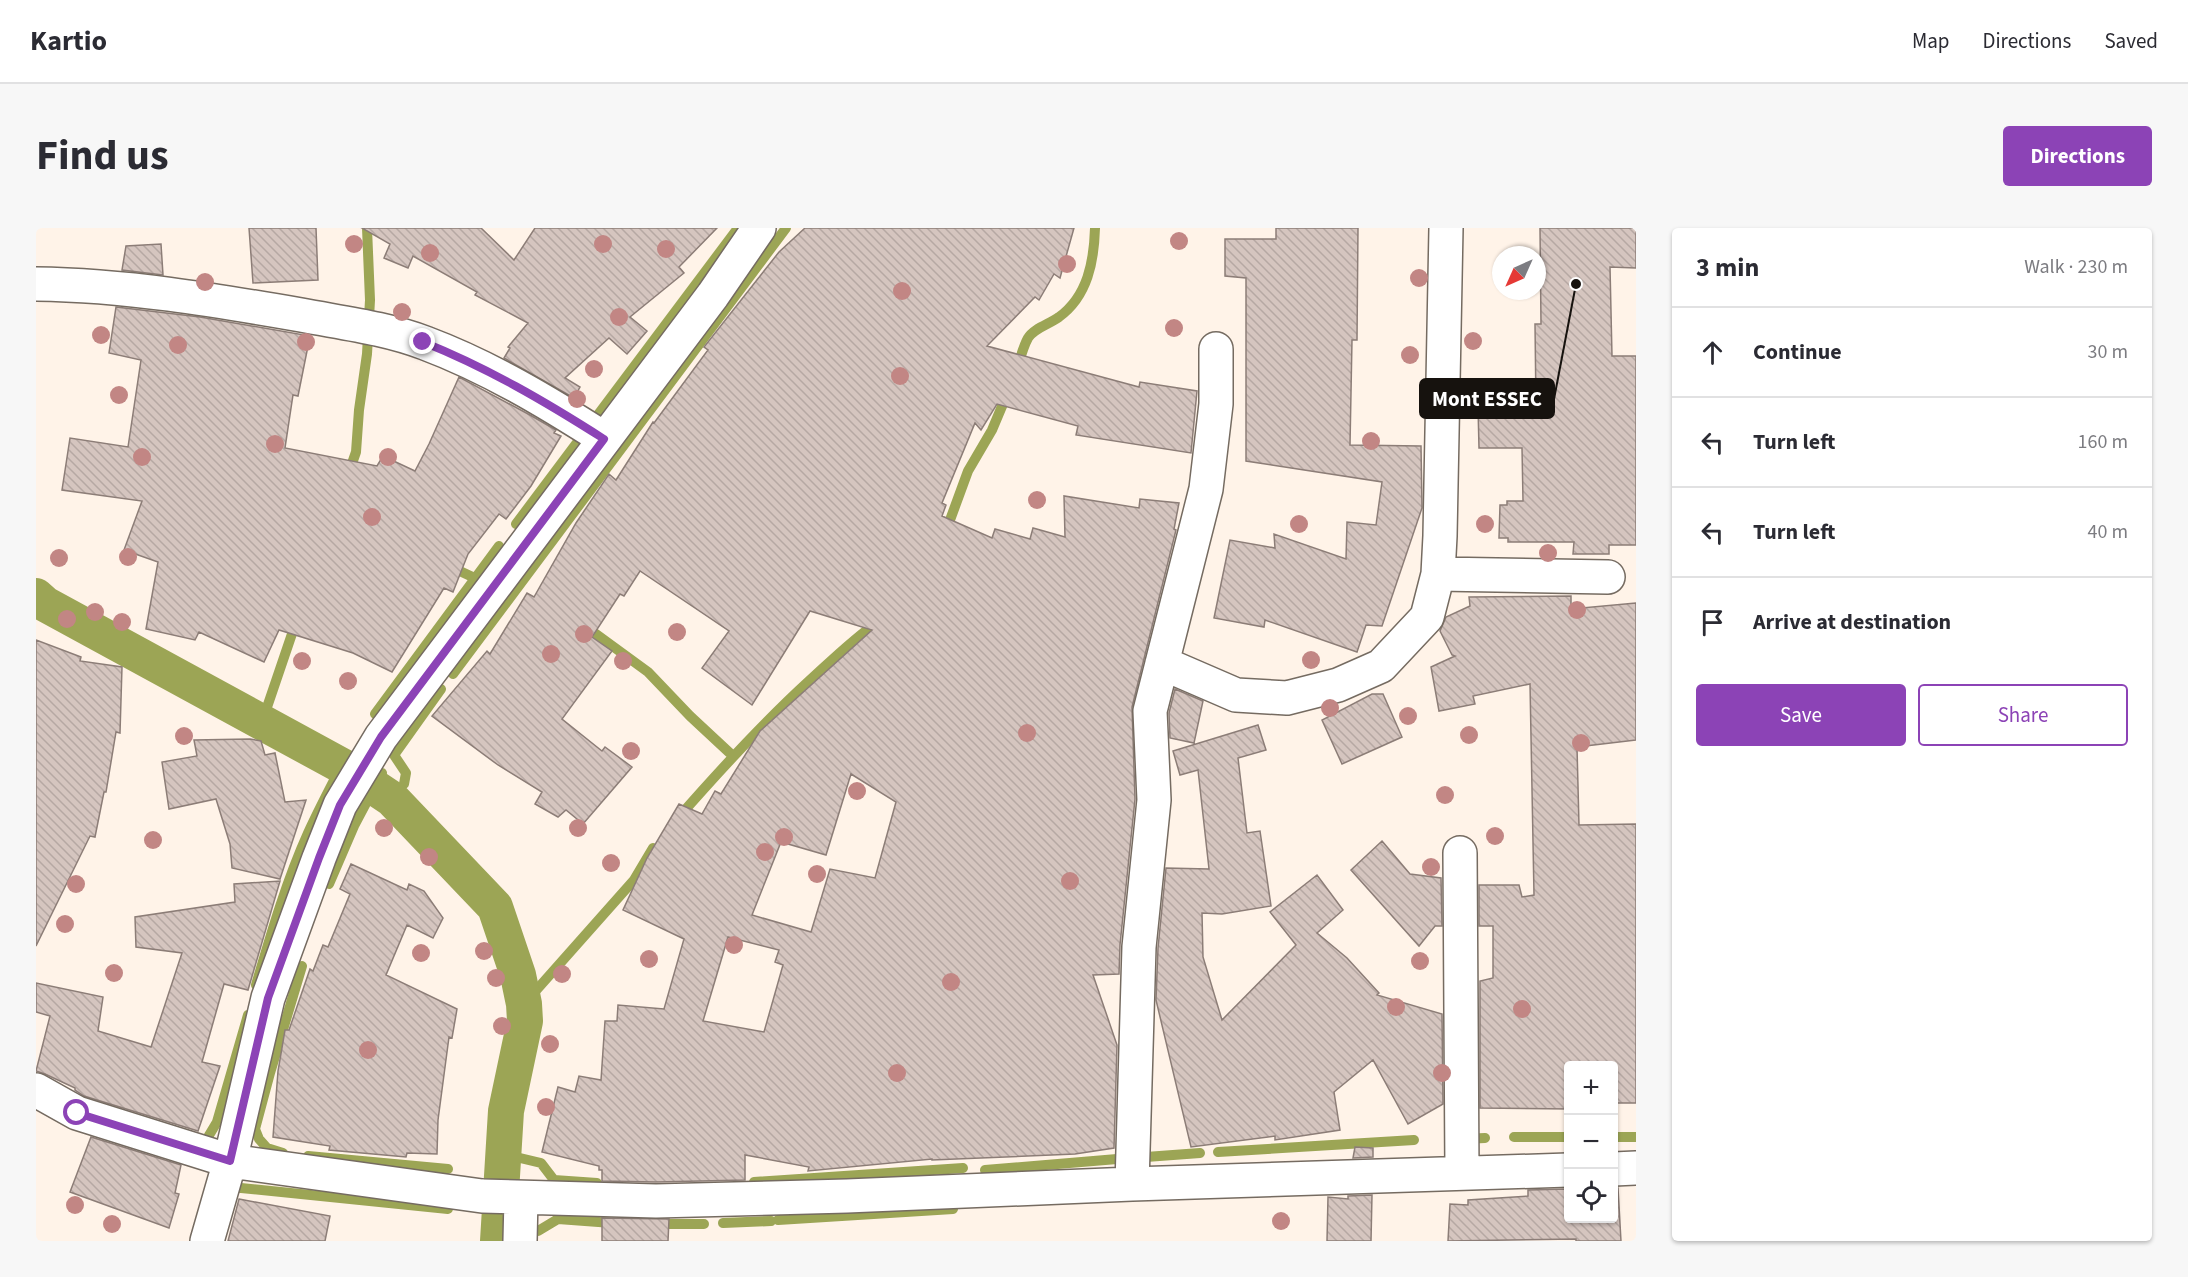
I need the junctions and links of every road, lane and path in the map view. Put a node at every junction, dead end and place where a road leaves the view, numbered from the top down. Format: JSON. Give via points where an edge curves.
{"nodes":[{"id":1,"x":759,"y":228,"type":"edge"},
{"id":2,"x":1446,"y":228,"type":"edge"},
{"id":3,"x":36,"y":284,"type":"edge"},
{"id":4,"x":1216,"y":349,"type":"dead end"},
{"id":5,"x":604,"y":439,"type":"junction"},
{"id":6,"x":1438,"y":574,"type":"junction"},
{"id":7,"x":1608,"y":577,"type":"dead end"},
{"id":8,"x":1162,"y":663,"type":"junction"},
{"id":9,"x":1460,"y":853,"type":"dead end"},
{"id":10,"x":36,"y":1090,"type":"edge"},
{"id":11,"x":230,"y":1161,"type":"junction"},
{"id":12,"x":1618,"y":1168,"type":"edge"},
{"id":13,"x":1636,"y":1168,"type":"edge"},
{"id":14,"x":1564,"y":1170,"type":"edge"},
{"id":15,"x":1462,"y":1173,"type":"junction"},
{"id":16,"x":1132,"y":1184,"type":"junction"},
{"id":17,"x":521,"y":1198,"type":"junction"},
{"id":18,"x":207,"y":1241,"type":"edge"},
{"id":19,"x":520,"y":1241,"type":"edge"}],
"edges":[{"from":1,"to":5,"type":"street"},
{"from":2,"to":6,"type":"street"},
{"from":3,"to":5,"type":"street","via":[[146,291],[391,332],[463,358],[539,397]]},
{"from":4,"to":8,"type":"street","via":[[1216,404],[1206,489]]},
{"from":5,"to":11,"type":"street","via":[[381,737],[340,805],[268,998]]},
{"from":6,"to":7,"type":"street"},
{"from":6,"to":8,"type":"street","via":[[1427,617],[1381,666],[1338,685],[1287,698],[1236,695]]},
{"from":8,"to":16,"type":"street","via":[[1149,723],[1154,800],[1139,947]]},
{"from":9,"to":15,"type":"street"},
{"from":10,"to":11,"type":"street","via":[[77,1113]]},
{"from":11,"to":17,"type":"street"},
{"from":11,"to":18,"type":"street"},
{"from":12,"to":13,"type":"street"},
{"from":14,"to":15,"type":"street"},
{"from":15,"to":16,"type":"street"},
{"from":16,"to":17,"type":"street","via":[[656,1201]]},
{"from":17,"to":19,"type":"street"}]}
